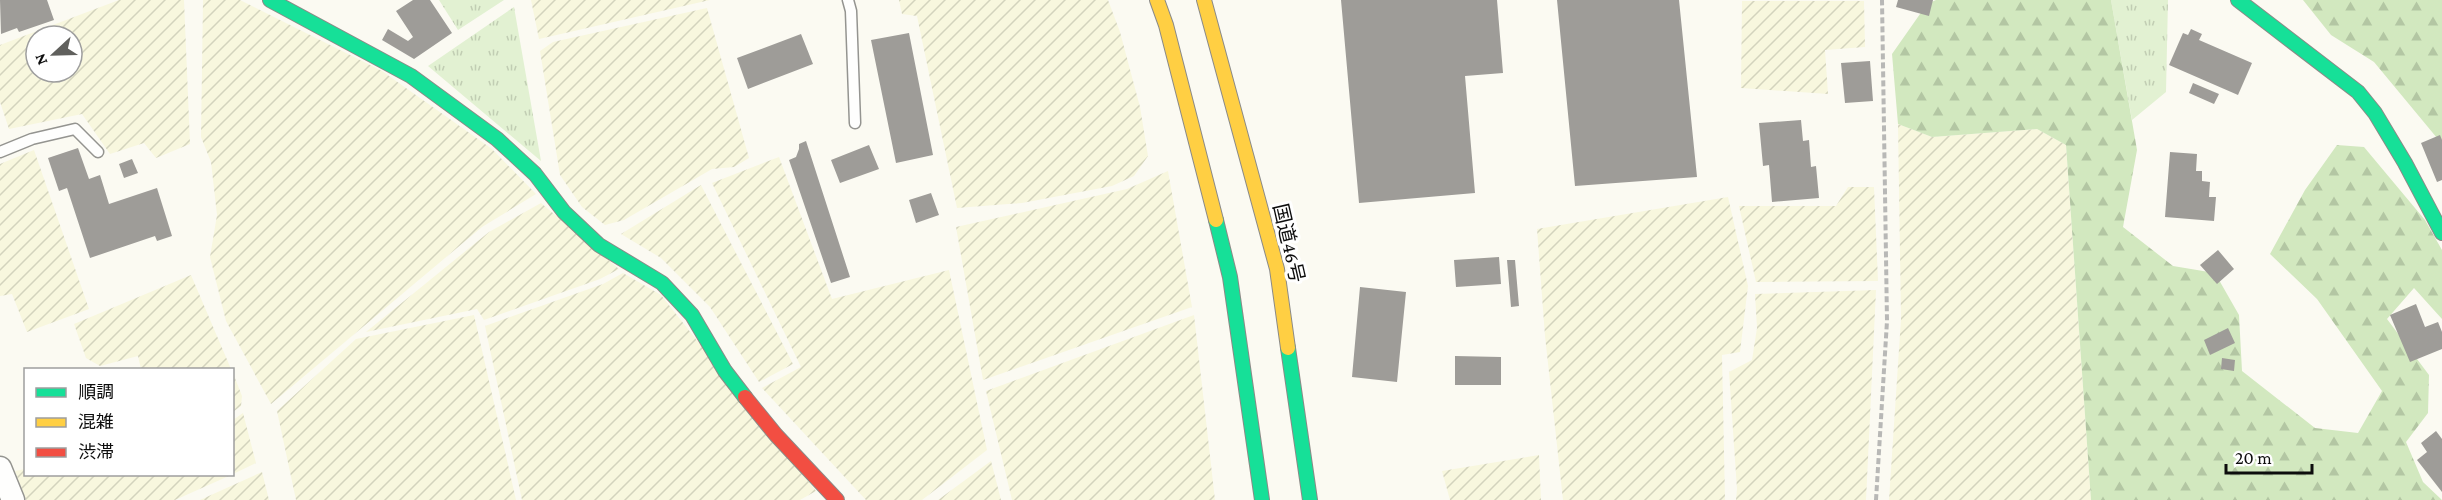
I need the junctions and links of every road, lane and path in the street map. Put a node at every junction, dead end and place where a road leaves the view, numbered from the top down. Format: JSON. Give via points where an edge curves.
{"nodes":[{"id":1,"x":270,"y":0,"type":"edge"},
{"id":2,"x":848,"y":0,"type":"edge"},
{"id":3,"x":1157,"y":0,"type":"edge"},
{"id":4,"x":1204,"y":0,"type":"edge"},
{"id":5,"x":1882,"y":0,"type":"edge"},
{"id":6,"x":2238,"y":0,"type":"edge"},
{"id":7,"x":855,"y":123,"type":"dead end"},
{"id":8,"x":0,"y":152,"type":"edge"},
{"id":9,"x":98,"y":152,"type":"dead end"},
{"id":10,"x":2442,"y":233,"type":"edge"},
{"id":11,"x":0,"y":468,"type":"edge"},
{"id":12,"x":14,"y":500,"type":"edge"},
{"id":13,"x":837,"y":500,"type":"edge"},
{"id":14,"x":1262,"y":500,"type":"edge"},
{"id":15,"x":1310,"y":500,"type":"edge"},
{"id":16,"x":1876,"y":500,"type":"edge"}],
"edges":[{"from":1,"to":13,"type":"main road","via":[[411,76],[535,174],[564,212],[598,245],[663,283],[692,315],[725,371],[776,435]]},
{"from":2,"to":7,"type":"lane"},
{"from":3,"to":14,"type":"main road","via":[[1230,277]]},
{"from":4,"to":15,"type":"main road","name":"国道46号","via":[[1277,269]]},
{"from":5,"to":16,"type":"path","via":[[1887,321]]},
{"from":6,"to":10,"type":"main road","via":[[2358,92],[2405,163]]},
{"from":8,"to":9,"type":"lane","via":[[32,139],[75,129]]},
{"from":11,"to":12,"type":"street"}]}
